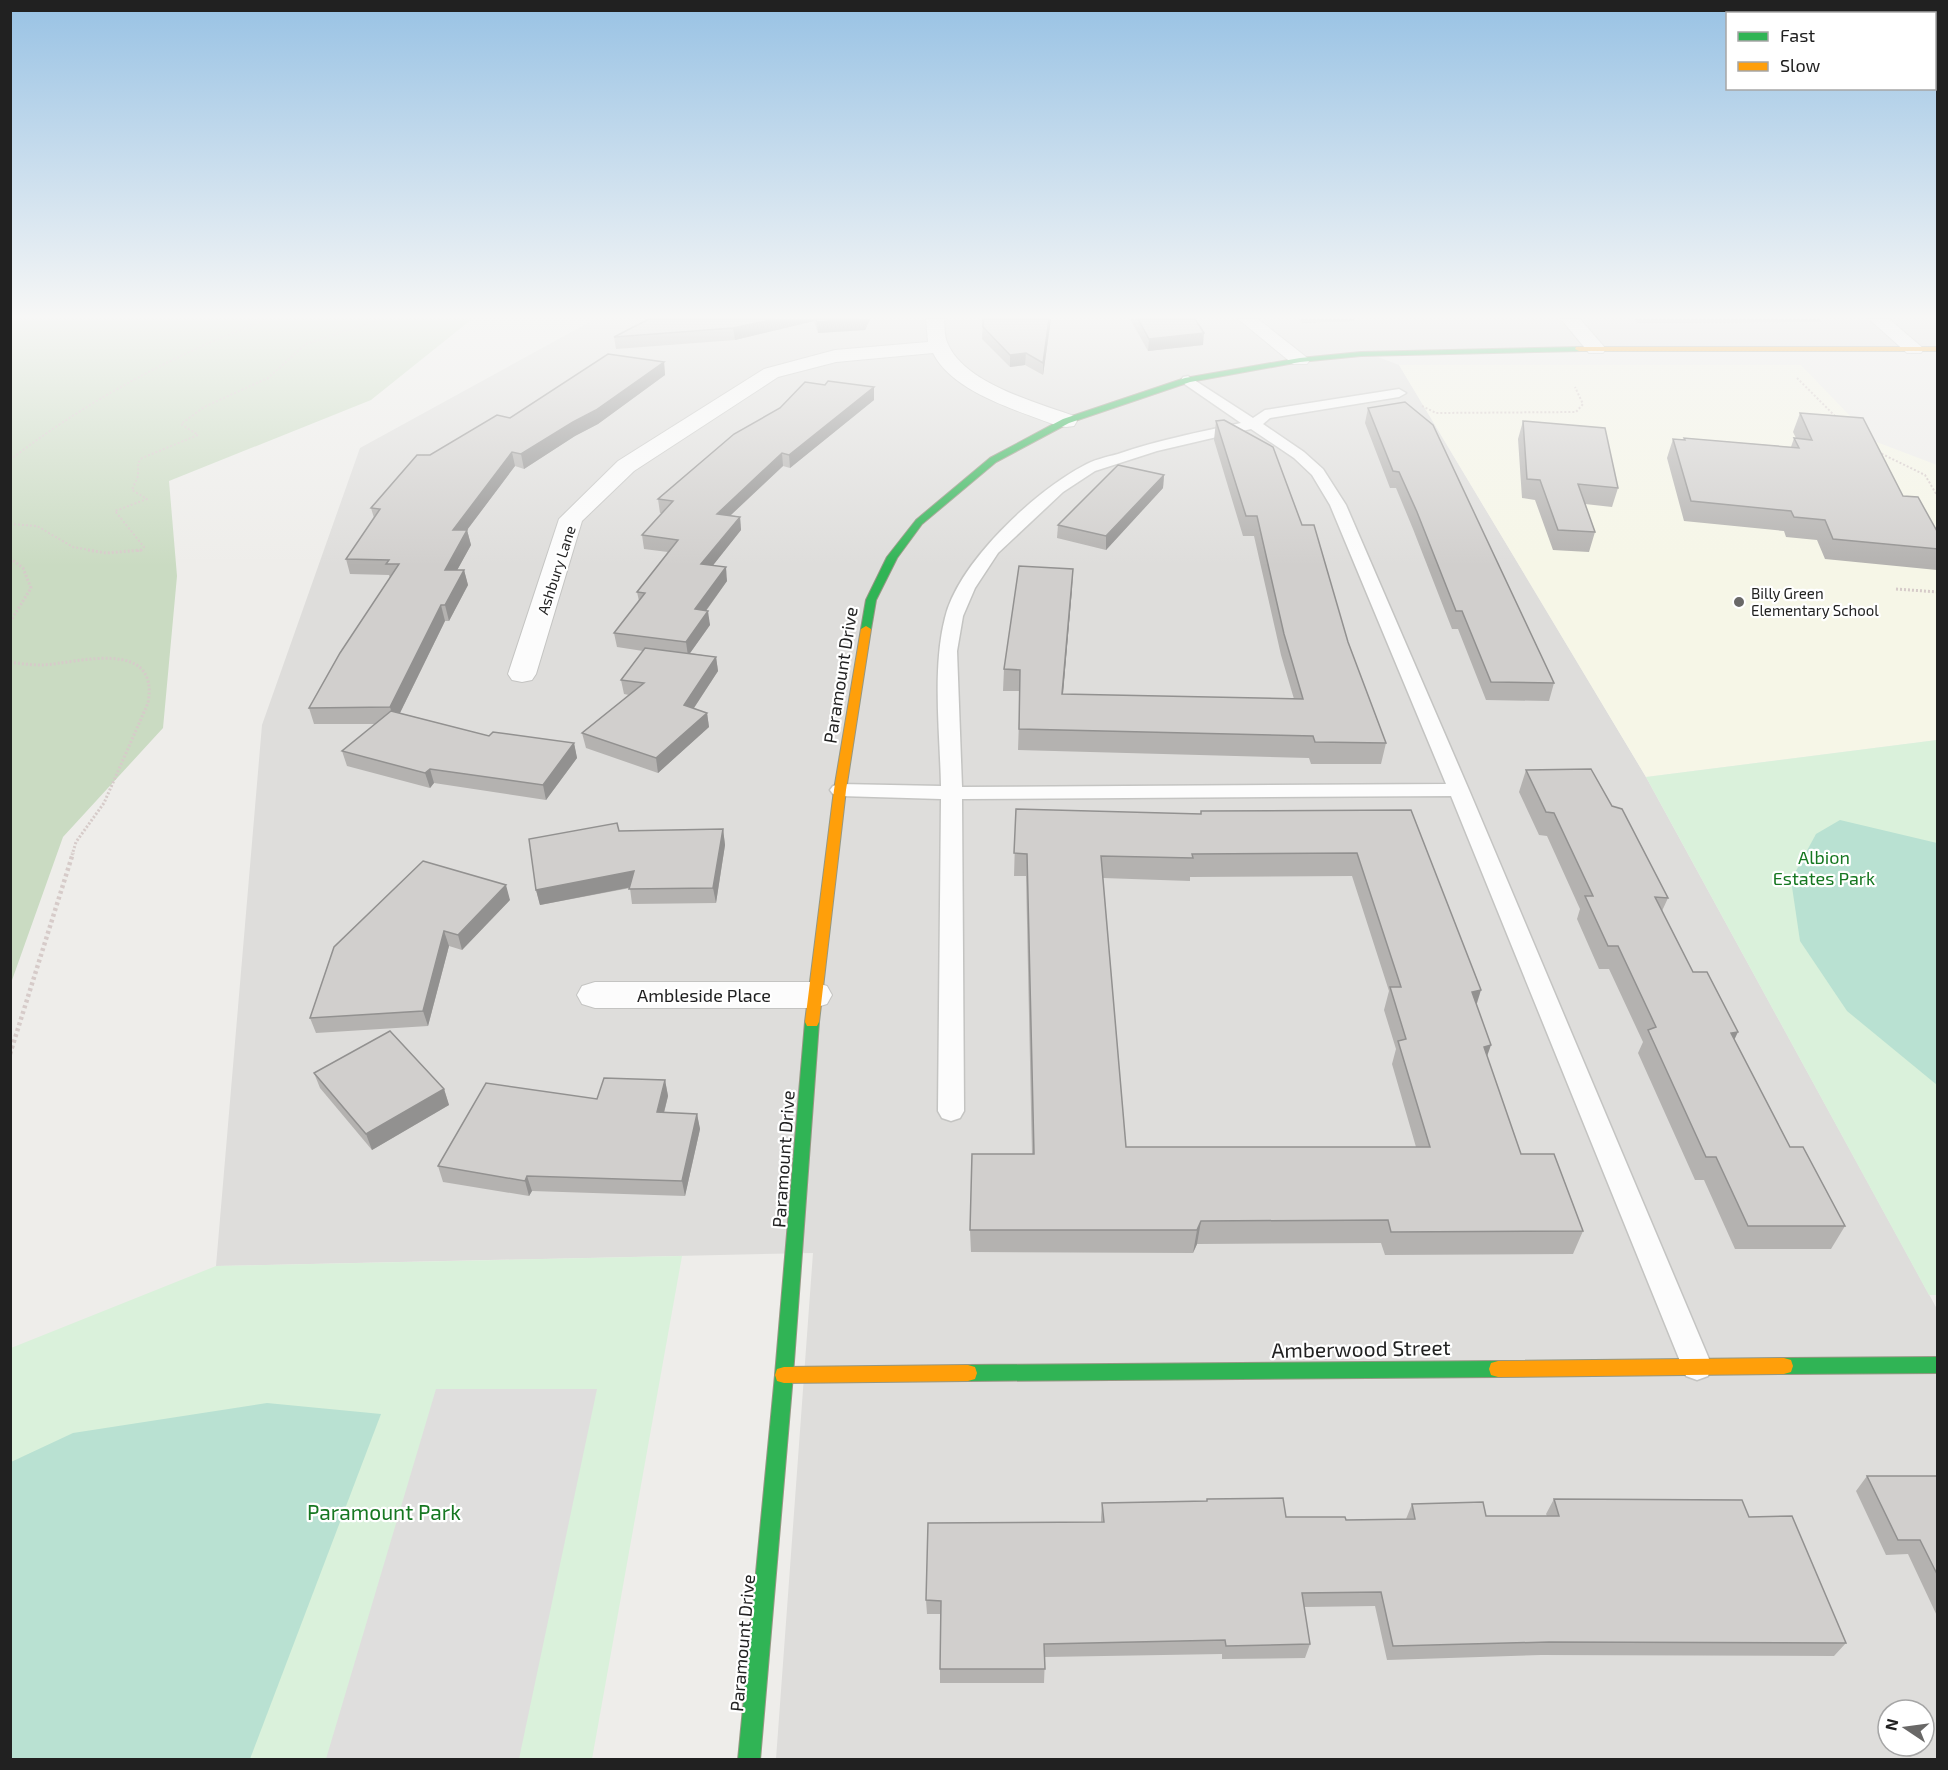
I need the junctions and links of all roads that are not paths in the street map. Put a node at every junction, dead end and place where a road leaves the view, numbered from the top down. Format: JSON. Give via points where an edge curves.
{"nodes":[{"id":1,"x":726,"y":402,"type":"edge"},
{"id":2,"x":1019,"y":402,"type":"edge"},
{"id":3,"x":1124,"y":402,"type":"edge"},
{"id":4,"x":1221,"y":402,"type":"edge"},
{"id":5,"x":1344,"y":402,"type":"edge"},
{"id":6,"x":1066,"y":421,"type":"junction"},
{"id":7,"x":1256,"y":424,"type":"junction"},
{"id":8,"x":522,"y":674,"type":"dead end"},
{"id":9,"x":840,"y":790,"type":"junction"},
{"id":10,"x":1459,"y":790,"type":"junction"},
{"id":11,"x":952,"y":793,"type":"junction"},
{"id":12,"x":595,"y":995,"type":"dead end"},
{"id":13,"x":814,"y":995,"type":"junction"},
{"id":14,"x":951,"y":1111,"type":"dead end"},
{"id":15,"x":1938,"y":1365,"type":"edge"},
{"id":16,"x":1697,"y":1366,"type":"junction"},
{"id":17,"x":784,"y":1375,"type":"junction"},
{"id":18,"x":749,"y":1760,"type":"edge"}],
"edges":[{"from":1,"to":8,"type":"street","name":"Ashbury Lane","via":[[626,466],[571,519]]},
{"from":2,"to":6,"type":"street"},
{"from":3,"to":6,"type":"street","name":"Paramount Drive"},
{"from":4,"to":7,"type":"lane"},
{"from":5,"to":7,"type":"lane","via":[[1265,414]]},
{"from":6,"to":9,"type":"street","name":"Paramount Drive","via":[[993,460],[919,522],[892,557],[871,600]]},
{"from":7,"to":10,"type":"lane","via":[[1299,455],[1329,486]]},
{"from":7,"to":11,"type":"lane","via":[[1153,447],[1090,468],[1057,489],[992,550],[966,588],[954,616],[948,651]]},
{"from":9,"to":11,"type":"lane"},
{"from":9,"to":13,"type":"street","name":"Paramount Drive"},
{"from":10,"to":11,"type":"lane"},
{"from":10,"to":16,"type":"lane"},
{"from":11,"to":14,"type":"lane"},
{"from":12,"to":13,"type":"street","name":"Ambleside Place"},
{"from":13,"to":17,"type":"street","name":"Paramount Drive"},
{"from":15,"to":16,"type":"street","name":"Amberwood Street"},
{"from":16,"to":17,"type":"street","name":"Amberwood Street"},
{"from":17,"to":18,"type":"street","name":"Paramount Drive"}]}
